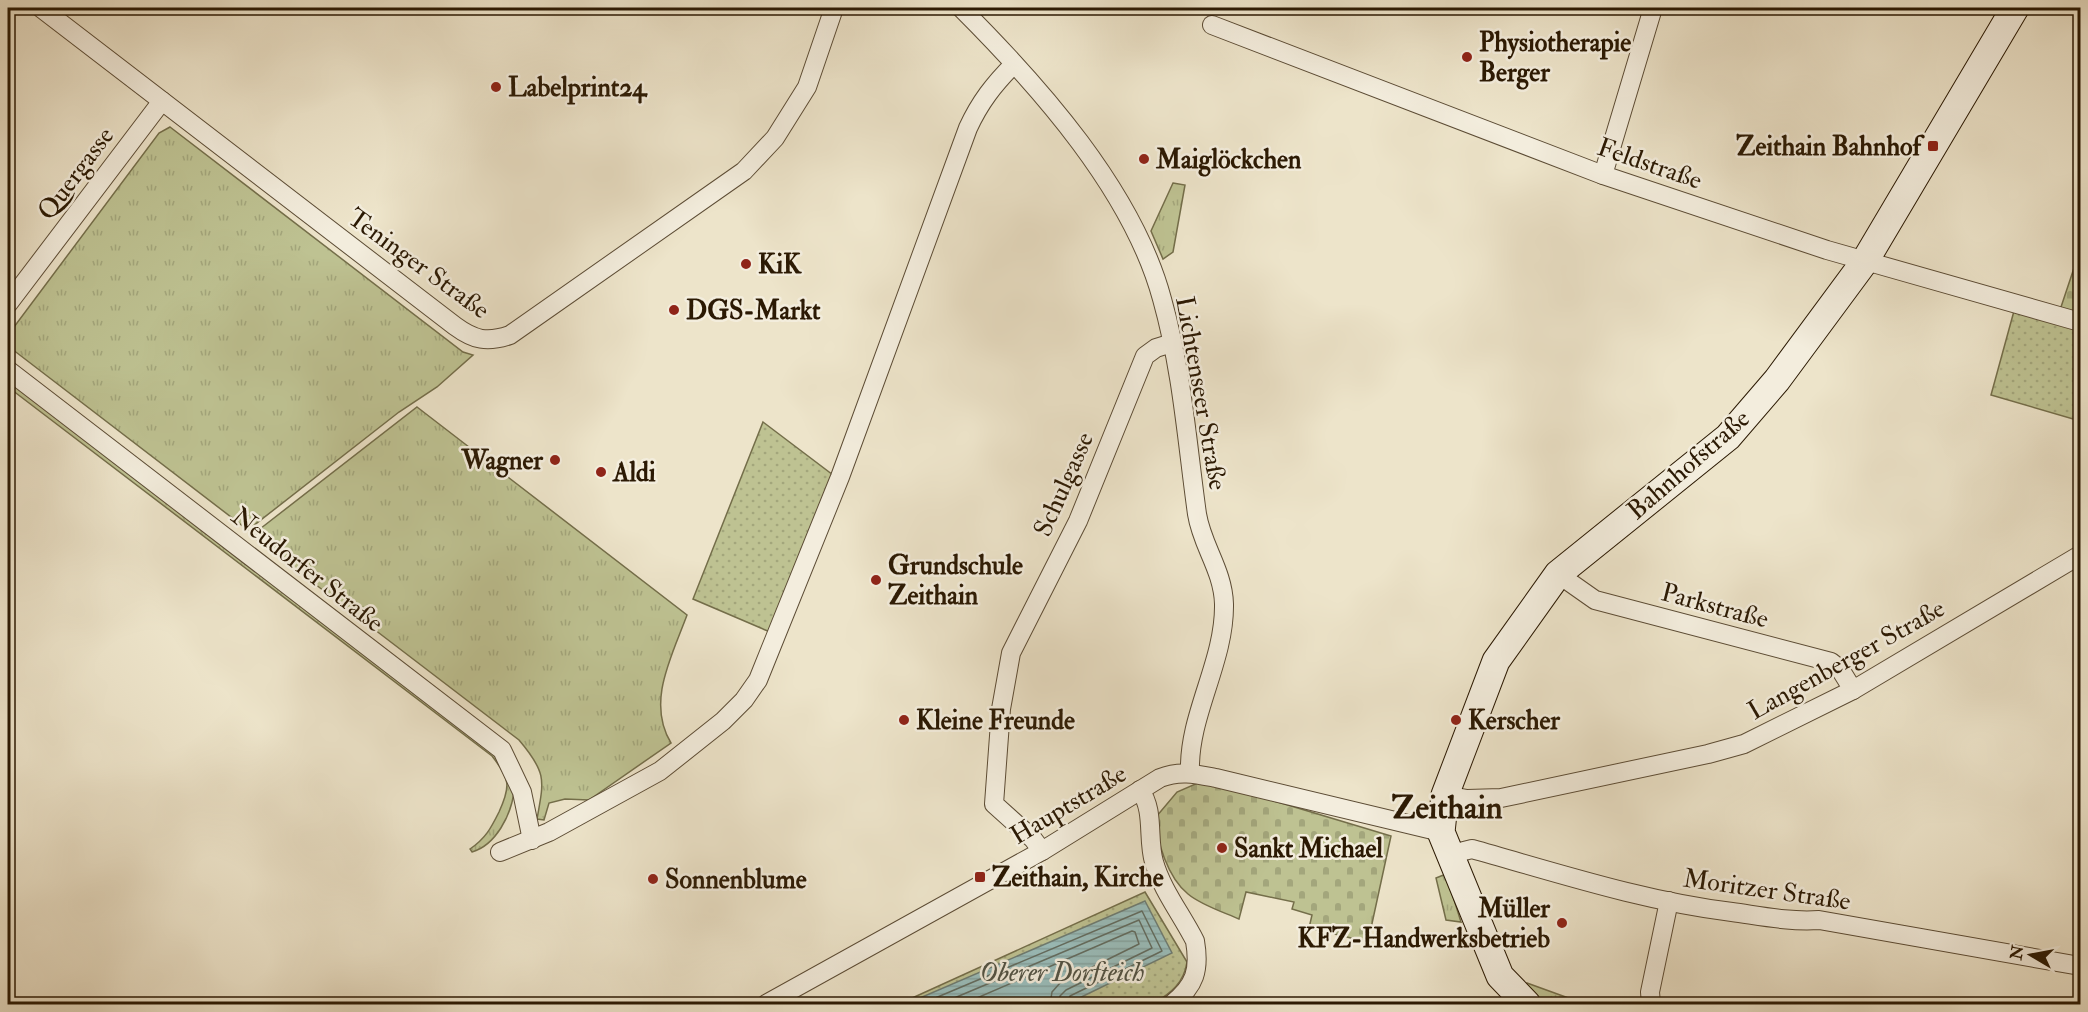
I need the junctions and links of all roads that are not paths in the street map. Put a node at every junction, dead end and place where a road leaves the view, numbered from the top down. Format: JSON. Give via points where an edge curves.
{"nodes":[{"id":1,"x":41,"y":8,"type":"edge"},
{"id":2,"x":834,"y":8,"type":"edge"},
{"id":3,"x":961,"y":8,"type":"edge"},
{"id":4,"x":1653,"y":8,"type":"edge"},
{"id":5,"x":2015,"y":8,"type":"edge"},
{"id":6,"x":1212,"y":24,"type":"dead end"},
{"id":7,"x":1014,"y":64,"type":"junction"},
{"id":8,"x":162,"y":101,"type":"junction"},
{"id":9,"x":1603,"y":175,"type":"junction"},
{"id":10,"x":1865,"y":261,"type":"junction"},
{"id":11,"x":8,"y":304,"type":"edge"},
{"id":12,"x":2080,"y":322,"type":"edge"},
{"id":13,"x":1172,"y":344,"type":"junction"},
{"id":14,"x":8,"y":370,"type":"edge"},
{"id":15,"x":2080,"y":555,"type":"edge"},
{"id":16,"x":1558,"y":574,"type":"junction"},
{"id":17,"x":1853,"y":690,"type":"junction"},
{"id":18,"x":1190,"y":772,"type":"junction"},
{"id":19,"x":1140,"y":790,"type":"junction"},
{"id":20,"x":1445,"y":795,"type":"junction"},
{"id":21,"x":532,"y":840,"type":"junction"},
{"id":22,"x":1446,"y":841,"type":"junction"},
{"id":23,"x":1042,"y":851,"type":"junction"},
{"id":24,"x":500,"y":852,"type":"dead end"},
{"id":25,"x":1669,"y":901,"type":"junction"},
{"id":26,"x":2080,"y":966,"type":"edge"},
{"id":27,"x":785,"y":999,"type":"edge"},
{"id":28,"x":766,"y":1005,"type":"edge"},
{"id":29,"x":1172,"y":1005,"type":"edge"},
{"id":30,"x":1527,"y":1005,"type":"edge"},
{"id":31,"x":1651,"y":1005,"type":"edge"}],
"edges":[{"from":1,"to":8,"type":"street","name":"Teninger Straße"},
{"from":2,"to":8,"type":"street","name":"Teninger Straße","via":[[807,87],[775,138],[744,171],[510,335],[496,340],[469,337]]},
{"from":3,"to":7,"type":"street","name":"Lichtenseer Straße"},
{"from":4,"to":9,"type":"street"},
{"from":5,"to":10,"type":"street","name":"Bahnhofstraße"},
{"from":6,"to":9,"type":"street","name":"Feldstraße"},
{"from":7,"to":13,"type":"street","name":"Lichtenseer Straße","via":[[1085,152],[1126,212],[1162,298]]},
{"from":7,"to":21,"type":"street","via":[[994,83],[968,128],[807,563],[762,669],[744,700],[660,771]]},
{"from":8,"to":11,"type":"street","name":"Quergasse"},
{"from":9,"to":10,"type":"street","name":"Feldstraße"},
{"from":10,"to":12,"type":"street","name":"Feldstraße"},
{"from":10,"to":16,"type":"street","name":"Bahnhofstraße","via":[[1777,380],[1728,437]]},
{"from":13,"to":18,"type":"street","name":"Lichtenseer Straße","via":[[1201,538],[1218,568],[1224,604],[1212,675],[1192,744]]},
{"from":13,"to":23,"type":"street","name":"Schulgasse","via":[[1145,356],[1083,510],[1011,653],[1005,675],[994,804]]},
{"from":14,"to":21,"type":"street","name":"Neudorfer Straße","via":[[502,750],[522,792]]},
{"from":15,"to":17,"type":"street","name":"Langenberger Straße"},
{"from":16,"to":17,"type":"street","name":"Parkstraße","via":[[1594,600],[1831,662]]},
{"from":16,"to":20,"type":"street","name":"Bahnhofstraße","via":[[1496,661]]},
{"from":17,"to":20,"type":"street","name":"Langenberger Straße","via":[[1744,744],[1708,754],[1501,798]]},
{"from":18,"to":19,"type":"street","name":"Hauptstraße","via":[[1173,773]]},
{"from":18,"to":22,"type":"street","name":"Hauptstraße"},
{"from":19,"to":23,"type":"street","name":"Hauptstraße"},
{"from":19,"to":29,"type":"street","via":[[1150,809],[1149,841],[1154,863],[1197,952],[1198,973],[1191,987]]},
{"from":20,"to":22,"type":"street","name":"Bahnhofstraße"},
{"from":21,"to":24,"type":"street"},
{"from":22,"to":25,"type":"street","name":"Moritzer Straße"},
{"from":22,"to":30,"type":"street","via":[[1490,956],[1500,976]]},
{"from":23,"to":27,"type":"street","name":"Hauptstraße"},
{"from":25,"to":26,"type":"street","name":"Moritzer Straße","via":[[1794,921],[1819,920]]},
{"from":25,"to":31,"type":"street","via":[[1650,992]]},
{"from":27,"to":28,"type":"street","name":"Hauptstraße"}]}
